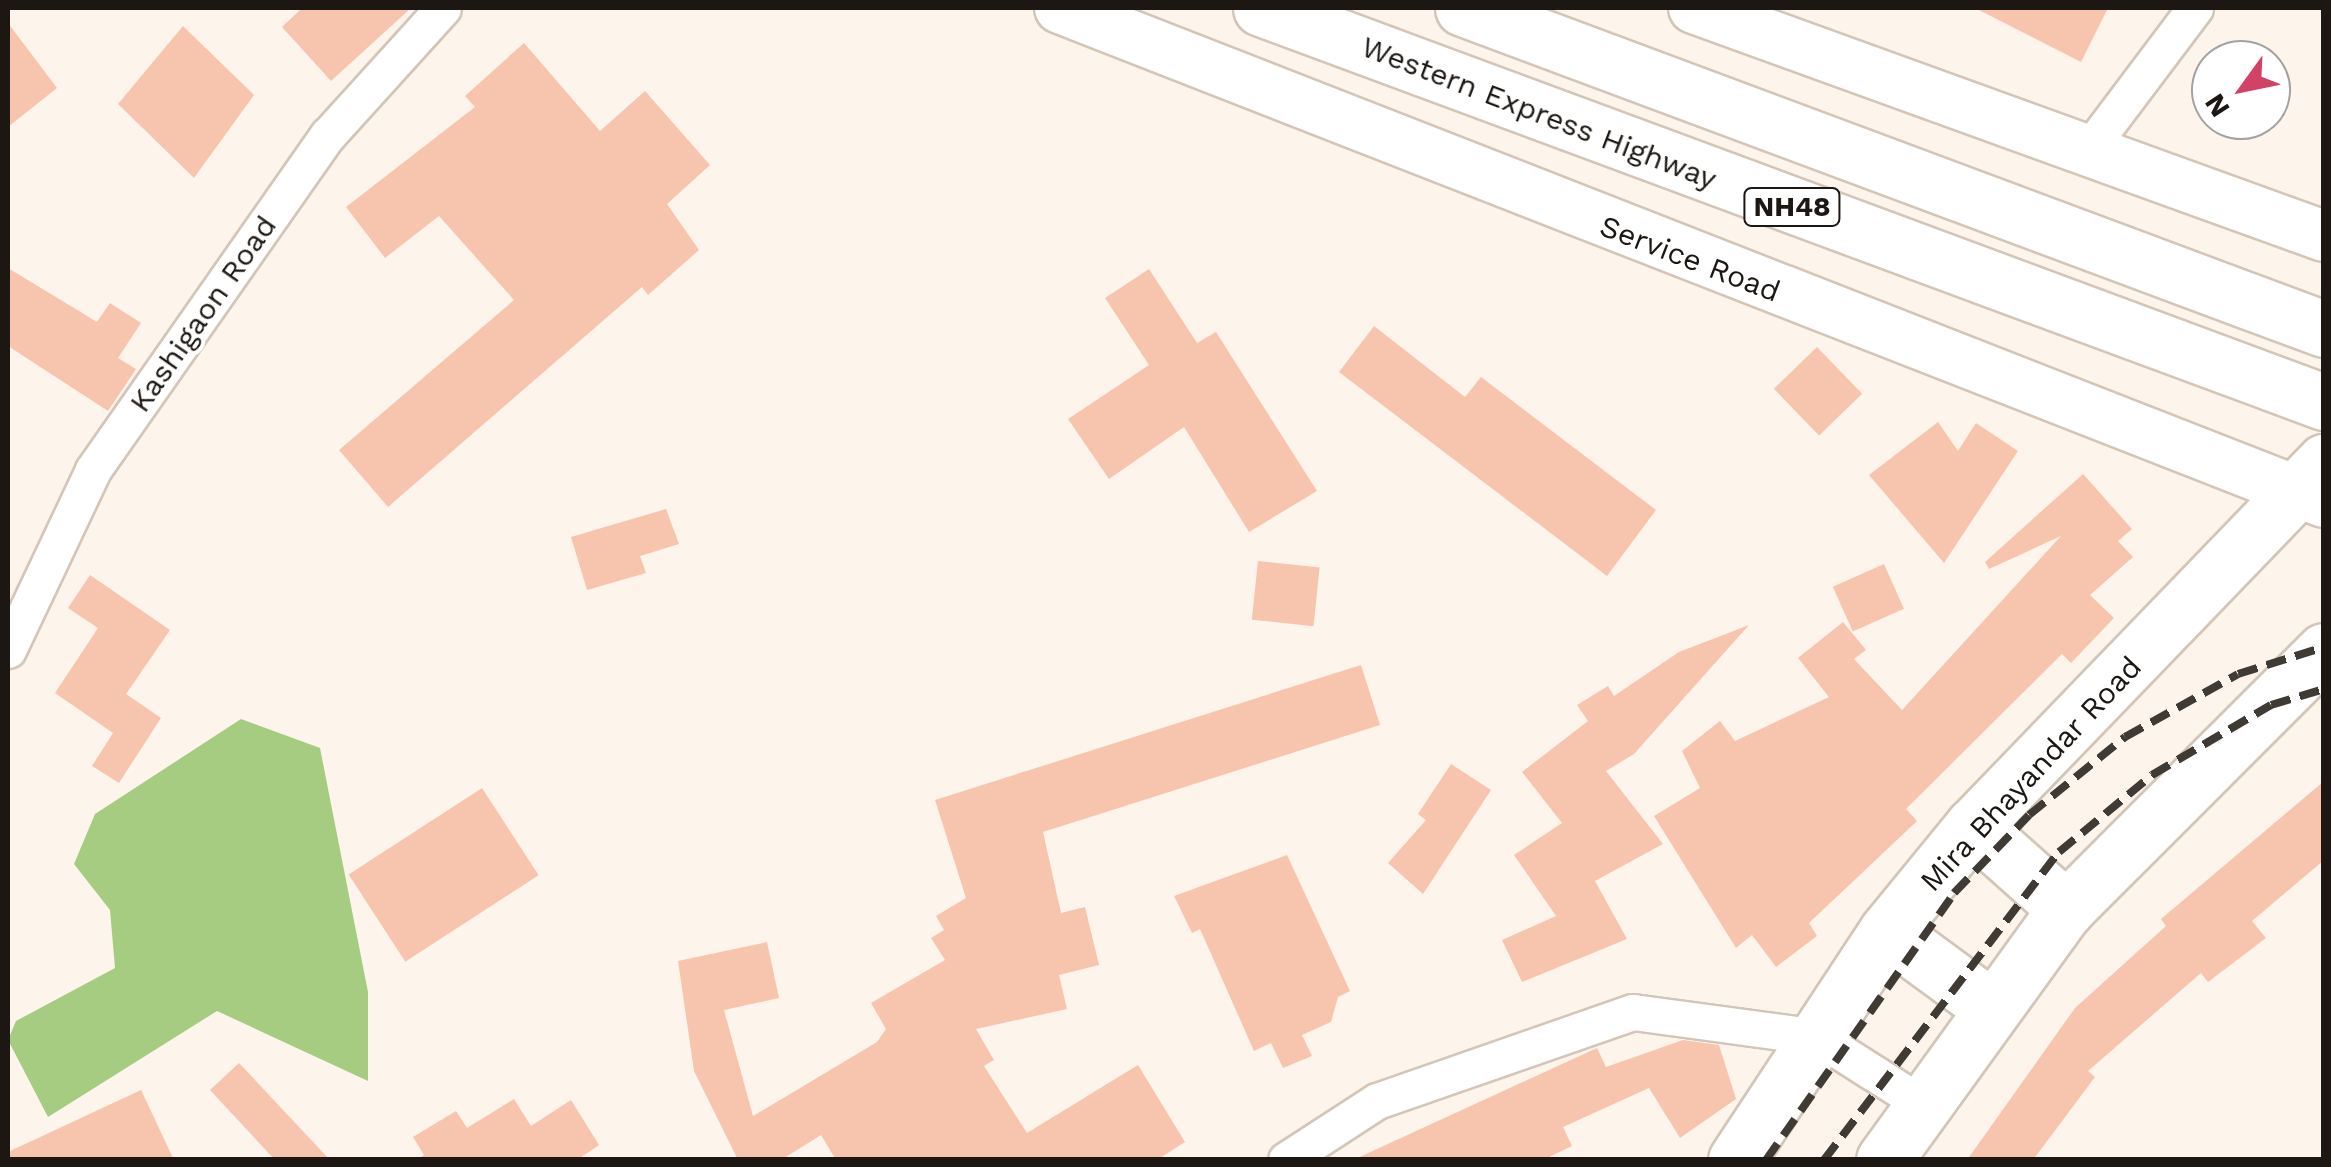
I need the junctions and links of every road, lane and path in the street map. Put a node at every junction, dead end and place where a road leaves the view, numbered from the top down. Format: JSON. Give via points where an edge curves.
{"nodes":[{"id":1,"x":443,"y":8,"type":"edge"},
{"id":2,"x":1060,"y":8,"type":"edge"},
{"id":3,"x":1261,"y":8,"type":"edge"},
{"id":4,"x":1463,"y":8,"type":"edge"},
{"id":5,"x":1694,"y":8,"type":"edge"},
{"id":6,"x":2195,"y":8,"type":"edge"},
{"id":7,"x":2091,"y":146,"type":"junction"},
{"id":8,"x":2324,"y":236,"type":"edge"},
{"id":9,"x":2324,"y":329,"type":"edge"},
{"id":10,"x":2324,"y":402,"type":"edge"},
{"id":11,"x":2315,"y":485,"type":"edge"},
{"id":12,"x":8,"y":650,"type":"edge"},
{"id":13,"x":2324,"y":651,"type":"edge"},
{"id":14,"x":1973,"y":826,"type":"junction"},
{"id":15,"x":2066,"y":908,"type":"junction"},
{"id":16,"x":1887,"y":931,"type":"junction"},
{"id":17,"x":1990,"y":1006,"type":"junction"},
{"id":18,"x":1817,"y":1037,"type":"junction"},
{"id":19,"x":1921,"y":1104,"type":"junction"},
{"id":20,"x":1286,"y":1160,"type":"edge"},
{"id":21,"x":1736,"y":1160,"type":"edge"},
{"id":22,"x":1884,"y":1160,"type":"edge"}],
"edges":[{"from":1,"to":12,"type":"street","name":"Kashigaon Road","via":[[328,135],[94,470]]},
{"from":2,"to":11,"type":"main road","name":"Service Road"},
{"from":3,"to":10,"type":"main road","name":"Western Express Highway","number":"NH48"},
{"from":4,"to":9,"type":"main road","number":"NH48"},
{"from":5,"to":7,"type":"main road"},
{"from":6,"to":7,"type":"street"},
{"from":7,"to":8,"type":"main road"},
{"from":11,"to":14,"type":"main road","name":"Mira Bhayandar Road"},
{"from":13,"to":15,"type":"main road"},
{"from":14,"to":15,"type":"main road"},
{"from":14,"to":16,"type":"main road","name":"Mira Bhayandar Road"},
{"from":15,"to":17,"type":"main road"},
{"from":16,"to":17,"type":"main road"},
{"from":16,"to":18,"type":"main road","name":"Mira Bhayandar Road"},
{"from":17,"to":19,"type":"main road"},
{"from":18,"to":19,"type":"street"},
{"from":18,"to":20,"type":"street","via":[[1633,1012],[1377,1101]]},
{"from":18,"to":21,"type":"main road","name":"Mira Bhayandar Road"},
{"from":19,"to":22,"type":"main road"}]}
